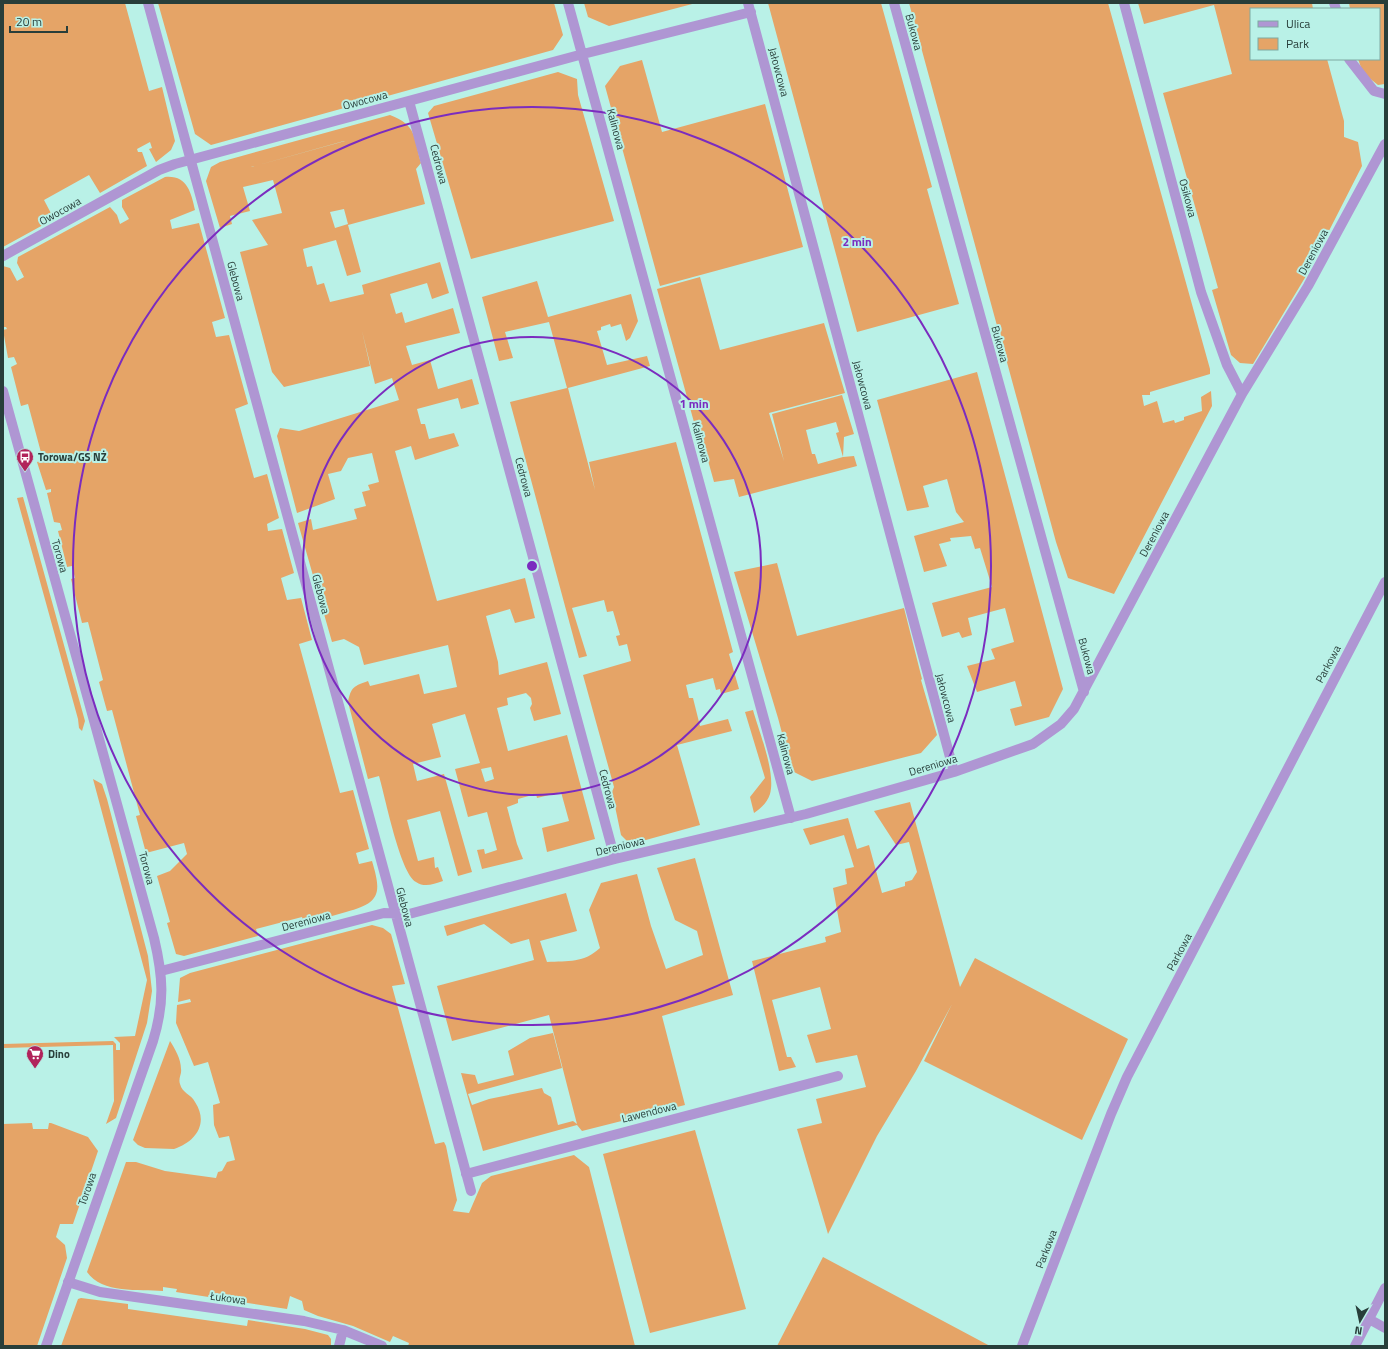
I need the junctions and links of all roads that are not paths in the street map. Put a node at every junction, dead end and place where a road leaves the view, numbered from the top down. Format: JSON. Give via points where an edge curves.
{"nodes":[{"id":1,"x":148,"y":3,"type":"edge"},
{"id":2,"x":568,"y":3,"type":"edge"},
{"id":3,"x":894,"y":3,"type":"edge"},
{"id":4,"x":1124,"y":3,"type":"edge"},
{"id":5,"x":749,"y":7,"type":"edge"},
{"id":6,"x":582,"y":54,"type":"junction"},
{"id":7,"x":1351,"y":60,"type":"edge"},
{"id":8,"x":1385,"y":94,"type":"edge"},
{"id":9,"x":409,"y":101,"type":"junction"},
{"id":10,"x":1385,"y":144,"type":"edge"},
{"id":11,"x":191,"y":160,"type":"junction"},
{"id":12,"x":3,"y":256,"type":"edge"},
{"id":13,"x":3,"y":391,"type":"edge"},
{"id":14,"x":1242,"y":394,"type":"junction"},
{"id":15,"x":1385,"y":582,"type":"edge"},
{"id":16,"x":1084,"y":692,"type":"junction"},
{"id":17,"x":954,"y":772,"type":"junction"},
{"id":18,"x":791,"y":818,"type":"junction"},
{"id":19,"x":615,"y":859,"type":"junction"},
{"id":20,"x":395,"y":914,"type":"junction"},
{"id":21,"x":161,"y":971,"type":"junction"},
{"id":22,"x":838,"y":1076,"type":"dead end"},
{"id":23,"x":466,"y":1174,"type":"junction"},
{"id":24,"x":470,"y":1191,"type":"dead end"},
{"id":25,"x":68,"y":1282,"type":"junction"},
{"id":26,"x":1385,"y":1288,"type":"edge"},
{"id":27,"x":1369,"y":1319,"type":"junction"},
{"id":28,"x":1385,"y":1328,"type":"edge"},
{"id":29,"x":343,"y":1330,"type":"junction"},
{"id":30,"x":46,"y":1346,"type":"edge"},
{"id":31,"x":339,"y":1346,"type":"edge"},
{"id":32,"x":382,"y":1346,"type":"edge"},
{"id":33,"x":1022,"y":1346,"type":"edge"},
{"id":34,"x":1355,"y":1346,"type":"edge"}],
"edges":[{"from":1,"to":11,"type":"street","name":"Glebowa"},
{"from":2,"to":6,"type":"street","name":"Kalinowa"},
{"from":3,"to":16,"type":"street","name":"Bukowa"},
{"from":4,"to":14,"type":"street","name":"Osikowa","via":[[1201,292],[1226,365]]},
{"from":5,"to":6,"type":"street","name":"Owocowa"},
{"from":5,"to":17,"type":"street","name":"Jałowcowa"},
{"from":6,"to":9,"type":"street","name":"Owocowa"},
{"from":6,"to":18,"type":"street","name":"Kalinowa"},
{"from":7,"to":8,"type":"street","via":[[1374,91]]},
{"from":9,"to":11,"type":"street","name":"Owocowa"},
{"from":9,"to":19,"type":"street","name":"Cedrowa"},
{"from":10,"to":14,"type":"street","name":"Dereniowa","via":[[1308,286]]},
{"from":11,"to":12,"type":"street","name":"Owocowa","via":[[159,170]]},
{"from":11,"to":20,"type":"street","name":"Glebowa"},
{"from":13,"to":21,"type":"street","name":"Torowa"},
{"from":14,"to":16,"type":"street","name":"Dereniowa"},
{"from":15,"to":33,"type":"street","name":"Parkowa","via":[[1124,1082]]},
{"from":16,"to":17,"type":"street","name":"Dereniowa","via":[[1074,709],[1051,733],[1033,744]]},
{"from":17,"to":18,"type":"street","name":"Dereniowa"},
{"from":18,"to":19,"type":"street","name":"Dereniowa"},
{"from":19,"to":20,"type":"street","name":"Dereniowa","via":[[414,912]]},
{"from":20,"to":21,"type":"street","name":"Dereniowa","via":[[384,913]]},
{"from":20,"to":23,"type":"street","name":"Glebowa"},
{"from":21,"to":25,"type":"street","name":"Torowa","via":[[162,1001],[156,1031]]},
{"from":22,"to":23,"type":"street","name":"Lawendowa"},
{"from":23,"to":24,"type":"street","name":"Glebowa"},
{"from":25,"to":29,"type":"street","name":"Łukowa","via":[[100,1292],[304,1321]]},
{"from":25,"to":30,"type":"street","name":"Torowa"},
{"from":26,"to":27,"type":"street"},
{"from":27,"to":28,"type":"street"},
{"from":27,"to":34,"type":"street"},
{"from":29,"to":31,"type":"street"},
{"from":29,"to":32,"type":"street","name":"Łukowa"}]}
